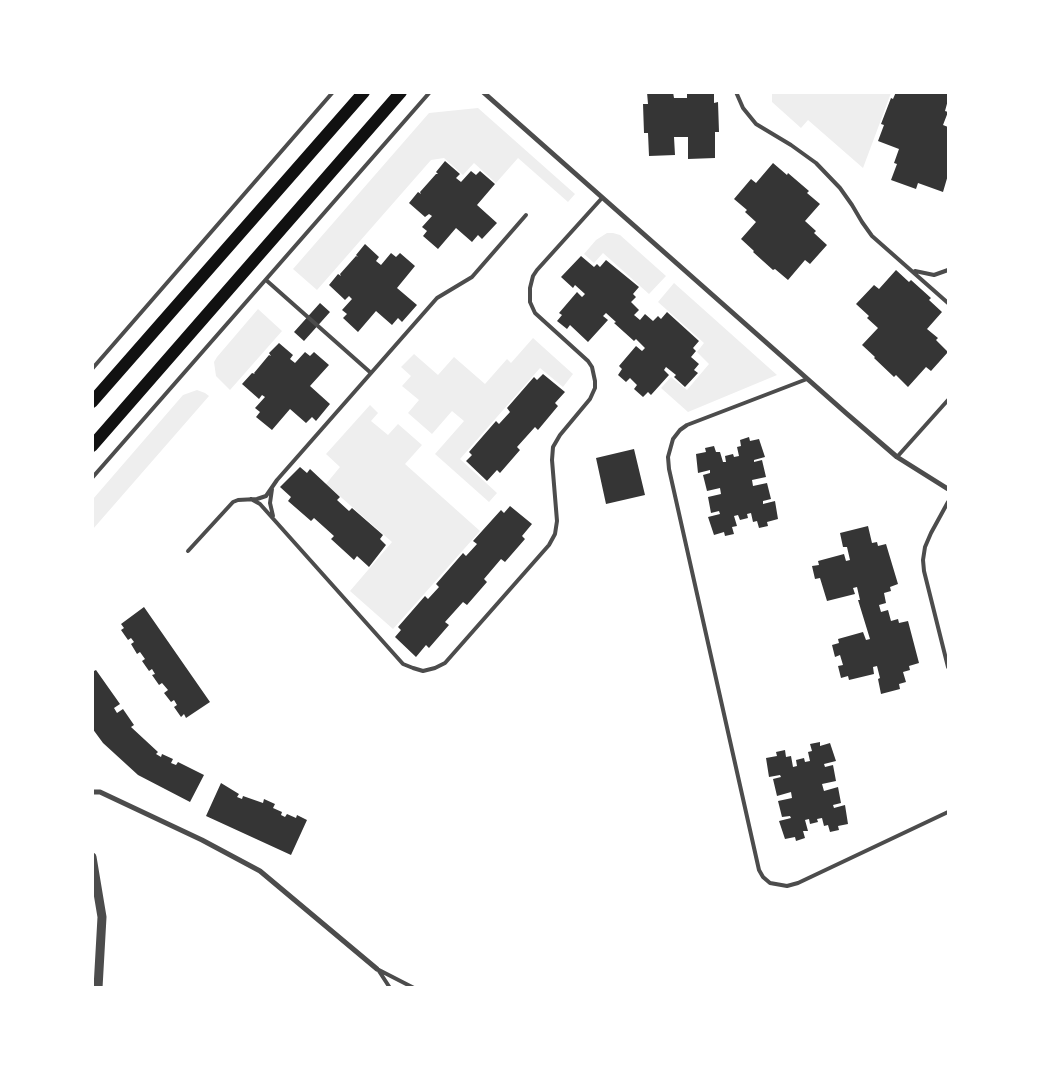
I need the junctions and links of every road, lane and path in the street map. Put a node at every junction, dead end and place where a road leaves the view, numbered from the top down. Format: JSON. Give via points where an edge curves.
{"nodes":[{"id":1,"x":333,"y":92,"type":"edge"},
{"id":2,"x":364,"y":92,"type":"edge"},
{"id":3,"x":401,"y":92,"type":"edge"},
{"id":4,"x":430,"y":92,"type":"edge"},
{"id":5,"x":483,"y":92,"type":"edge"},
{"id":6,"x":736,"y":92,"type":"edge"},
{"id":7,"x":602,"y":198,"type":"junction"},
{"id":8,"x":526,"y":215,"type":"dead end"},
{"id":9,"x":911,"y":270,"type":"junction"},
{"id":10,"x":948,"y":270,"type":"edge"},
{"id":11,"x":266,"y":280,"type":"junction"},
{"id":12,"x":948,"y":303,"type":"edge"},
{"id":13,"x":92,"y":369,"type":"edge"},
{"id":14,"x":371,"y":373,"type":"junction"},
{"id":15,"x":807,"y":379,"type":"junction"},
{"id":16,"x":948,"y":400,"type":"edge"},
{"id":17,"x":92,"y":402,"type":"edge"},
{"id":18,"x":92,"y":446,"type":"edge"},
{"id":19,"x":897,"y":457,"type":"junction"},
{"id":20,"x":92,"y":478,"type":"edge"},
{"id":21,"x":273,"y":488,"type":"junction"},
{"id":22,"x":948,"y":489,"type":"edge"},
{"id":23,"x":251,"y":499,"type":"junction"},
{"id":24,"x":948,"y":502,"type":"edge"},
{"id":25,"x":277,"y":523,"type":"junction"},
{"id":26,"x":188,"y":551,"type":"dead end"},
{"id":27,"x":948,"y":667,"type":"edge"},
{"id":28,"x":92,"y":792,"type":"edge"},
{"id":29,"x":948,"y":812,"type":"edge"},
{"id":30,"x":92,"y":858,"type":"edge"},
{"id":31,"x":377,"y":969,"type":"junction"},
{"id":32,"x":98,"y":988,"type":"edge"},
{"id":33,"x":390,"y":988,"type":"edge"},
{"id":34,"x":414,"y":988,"type":"edge"}],
"edges":[{"from":1,"to":13,"type":"lane"},
{"from":2,"to":17,"type":"main road"},
{"from":3,"to":18,"type":"main road"},
{"from":4,"to":11,"type":"lane"},
{"from":5,"to":7,"type":"street"},
{"from":6,"to":9,"type":"lane","via":[[743,108],[756,124],[816,163],[840,188],[867,229]]},
{"from":7,"to":15,"type":"street"},
{"from":7,"to":25,"type":"lane","via":[[537,270],[530,288],[530,302],[535,313],[588,361],[595,380],[590,399],[553,447],[555,534],[549,545],[449,659],[430,670],[404,664]]},
{"from":8,"to":14,"type":"lane","via":[[472,277],[437,298]]},
{"from":9,"to":10,"type":"lane","via":[[934,275]]},
{"from":9,"to":12,"type":"lane"},
{"from":11,"to":14,"type":"lane"},
{"from":11,"to":20,"type":"lane"},
{"from":14,"to":21,"type":"lane"},
{"from":15,"to":19,"type":"street"},
{"from":15,"to":29,"type":"lane","via":[[687,425],[673,439],[668,457],[759,870],[770,883],[787,886],[798,883]]},
{"from":16,"to":19,"type":"lane"},
{"from":19,"to":22,"type":"street"},
{"from":21,"to":23,"type":"lane","via":[[266,496]]},
{"from":21,"to":25,"type":"lane","via":[[270,503]]},
{"from":23,"to":25,"type":"lane"},
{"from":23,"to":26,"type":"lane","via":[[229,505]]},
{"from":24,"to":27,"type":"lane","via":[[931,533],[923,560]]},
{"from":28,"to":31,"type":"street","via":[[100,792],[260,871]]},
{"from":30,"to":32,"type":"street","via":[[102,917]]},
{"from":31,"to":33,"type":"lane"},
{"from":31,"to":34,"type":"lane"}]}
